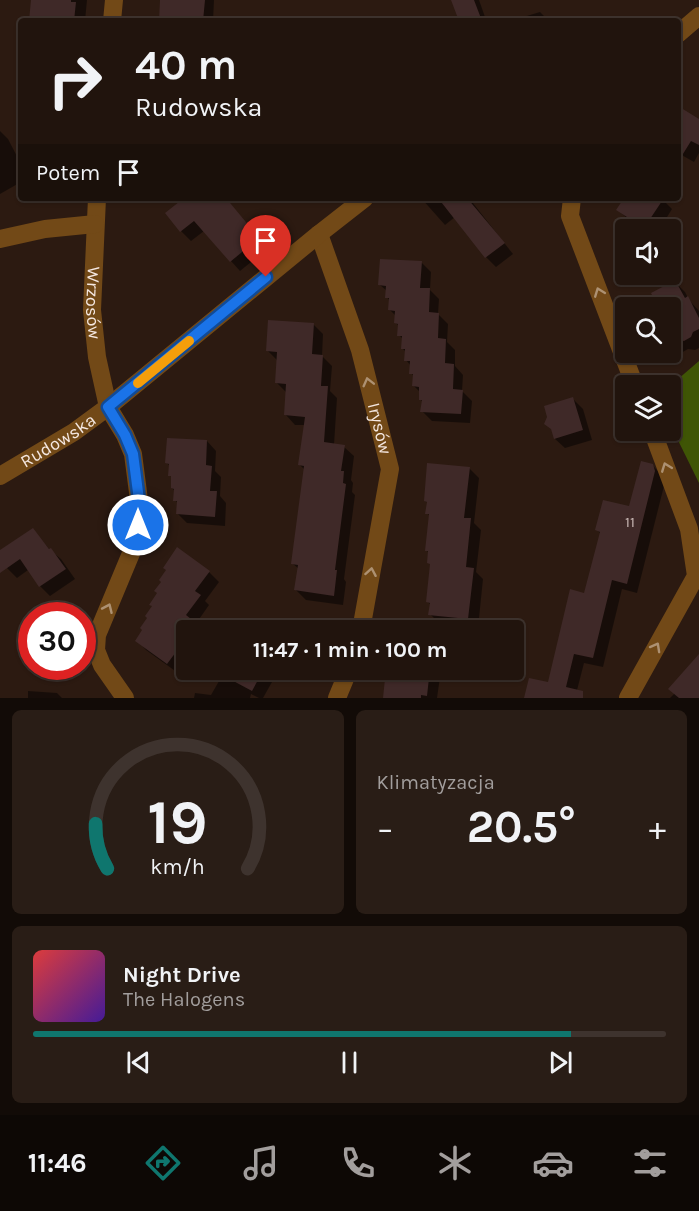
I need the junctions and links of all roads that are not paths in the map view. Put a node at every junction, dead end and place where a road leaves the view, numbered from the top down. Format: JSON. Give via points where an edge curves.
{"nodes":[{"id":1,"x":114,"y":0,"type":"edge"},
{"id":2,"x":699,"y":16,"type":"edge"},
{"id":3,"x":112,"y":18,"type":"edge"},
{"id":4,"x":681,"y":31,"type":"edge"},
{"id":5,"x":97,"y":201,"type":"edge"},
{"id":6,"x":361,"y":201,"type":"edge"},
{"id":7,"x":572,"y":201,"type":"edge"},
{"id":8,"x":95,"y":224,"type":"junction"},
{"id":9,"x":319,"y":234,"type":"junction"},
{"id":10,"x":0,"y":239,"type":"edge"},
{"id":11,"x":631,"y":375,"type":"edge"},
{"id":12,"x":108,"y":407,"type":"junction"},
{"id":13,"x":656,"y":441,"type":"edge"},
{"id":14,"x":0,"y":476,"type":"edge"},
{"id":15,"x":363,"y":620,"type":"edge"},
{"id":16,"x":344,"y":680,"type":"edge"},
{"id":17,"x":125,"y":698,"type":"edge"},
{"id":18,"x":337,"y":698,"type":"edge"},
{"id":19,"x":628,"y":698,"type":"edge"}],
"edges":[{"from":1,"to":3,"type":"street"},
{"from":2,"to":4,"type":"street"},
{"from":5,"to":8,"type":"street","name":"Wrzosów"},
{"from":6,"to":9,"type":"street","name":"Rudowska"},
{"from":11,"to":7,"type":"street","one_way":true,"via":[[570,216]]},
{"from":8,"to":10,"type":"street"},
{"from":8,"to":12,"type":"street","name":"Wrzosów","via":[[92,310]]},
{"from":9,"to":12,"type":"street","name":"Rudowska"},
{"from":15,"to":9,"type":"street","name":"Irysów","one_way":true,"via":[[390,469],[360,350]]},
{"from":12,"to":14,"type":"street","name":"Rudowska"},
{"from":17,"to":12,"type":"street","name":"Wrzosów","one_way":true,"via":[[96,650],[97,635],[129,559],[138,525],[133,454]]},
{"from":19,"to":13,"type":"street","one_way":true,"via":[[696,576],[690,529]]},
{"from":16,"to":18,"type":"street"}]}
